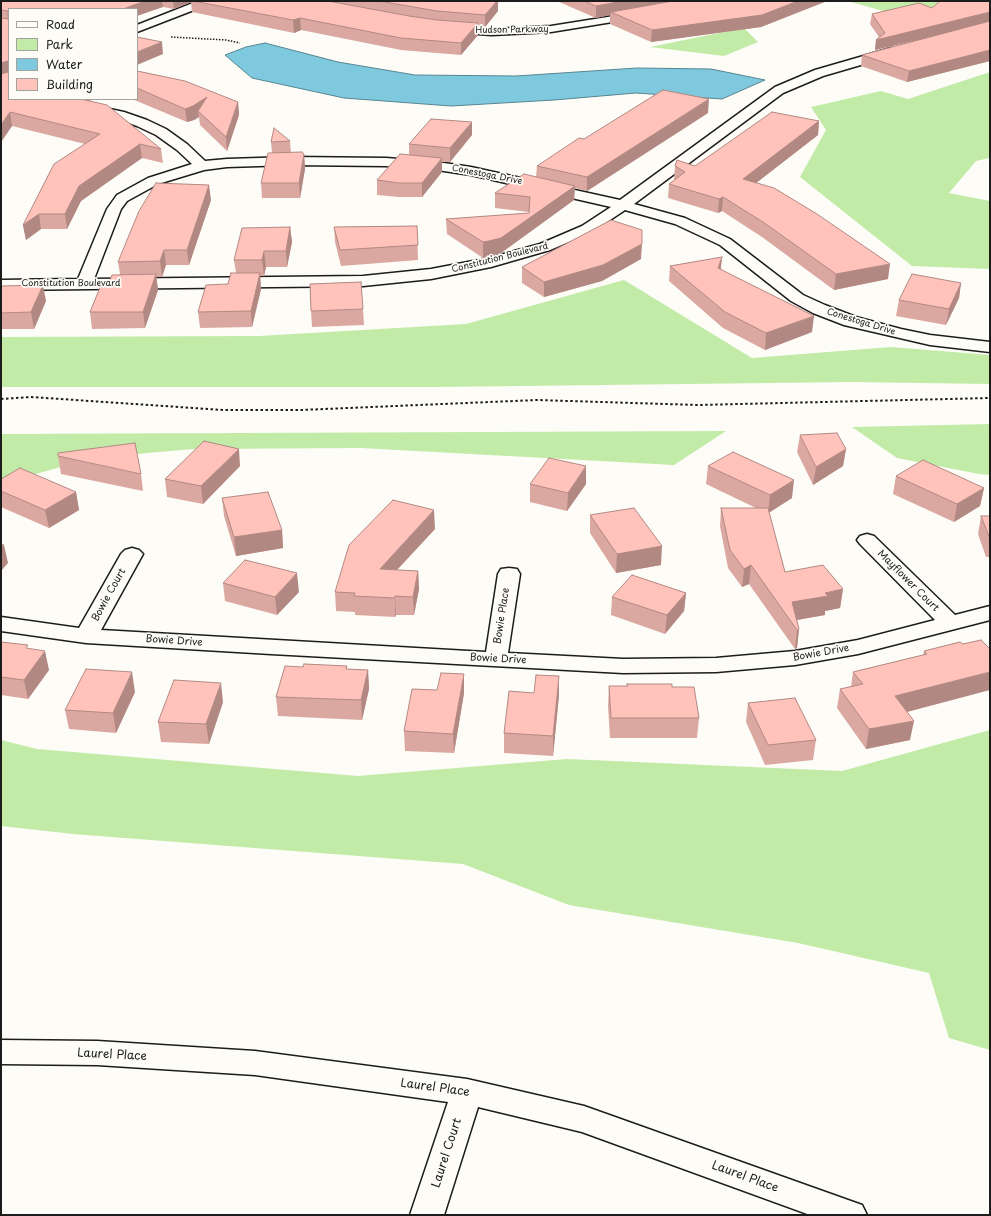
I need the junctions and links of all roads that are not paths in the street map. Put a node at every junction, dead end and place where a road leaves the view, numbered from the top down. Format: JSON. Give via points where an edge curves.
{"nodes":[{"id":1,"x":208,"y":1,"type":"edge"},
{"id":2,"x":650,"y":13,"type":"edge"},
{"id":3,"x":437,"y":28,"type":"edge"},
{"id":4,"x":138,"y":29,"type":"edge"},
{"id":5,"x":902,"y":49,"type":"edge"},
{"id":6,"x":49,"y":100,"type":"edge"},
{"id":7,"x":202,"y":166,"type":"junction"},
{"id":8,"x":623,"y":206,"type":"junction"},
{"id":9,"x":1,"y":284,"type":"edge"},
{"id":10,"x":84,"y":284,"type":"junction"},
{"id":11,"x":990,"y":347,"type":"edge"},
{"id":12,"x":867,"y":540,"type":"dead end"},
{"id":13,"x":132,"y":554,"type":"dead end"},
{"id":14,"x":509,"y":574,"type":"dead end"},
{"id":15,"x":990,"y":613,"type":"edge"},
{"id":16,"x":950,"y":622,"type":"junction"},
{"id":17,"x":1,"y":624,"type":"edge"},
{"id":18,"x":86,"y":636,"type":"junction"},
{"id":19,"x":496,"y":659,"type":"junction"},
{"id":20,"x":1,"y":1052,"type":"edge"},
{"id":21,"x":467,"y":1092,"type":"junction"},
{"id":22,"x":427,"y":1215,"type":"edge"},
{"id":23,"x":850,"y":1215,"type":"edge"}],
"edges":[{"from":1,"to":4,"type":"street"},
{"from":2,"to":3,"type":"street","name":"Hudson Parkway","via":[[551,29],[492,32]]},
{"from":5,"to":8,"type":"street","name":"Constitution Boulevard","via":[[870,56],[819,73],[779,90]]},
{"from":6,"to":7,"type":"street","via":[[119,115],[142,123],[161,132],[182,147]]},
{"from":7,"to":8,"type":"street","name":"Conestoga Drive","via":[[254,161],[290,161],[386,162],[437,166],[471,171]]},
{"from":7,"to":10,"type":"street","name":"Conestoga Drive","via":[[153,181],[122,198],[114,209]]},
{"from":8,"to":10,"type":"street","name":"Constitution Boulevard","via":[[587,229],[544,248],[431,274],[363,282]]},
{"from":8,"to":11,"type":"street","name":"Conestoga Drive","via":[[680,221],[725,242],[797,298],[850,321],[936,341]]},
{"from":9,"to":10,"type":"street","name":"Constitution Boulevard"},
{"from":12,"to":16,"type":"street","name":"Mayflower Court"},
{"from":13,"to":18,"type":"street","name":"Bowie Court"},
{"from":14,"to":19,"type":"street","name":"Bowie Place"},
{"from":15,"to":16,"type":"street","name":"Bowie Drive"},
{"from":16,"to":19,"type":"street","name":"Bowie Drive","via":[[858,646],[795,658],[716,665],[623,666]]},
{"from":17,"to":18,"type":"street","name":"Bowie Drive"},
{"from":18,"to":19,"type":"street","name":"Bowie Drive"},
{"from":20,"to":21,"type":"street","name":"Laurel Place","via":[[97,1053],[255,1063]]},
{"from":21,"to":22,"type":"street","name":"Laurel Court"},
{"from":21,"to":23,"type":"street","name":"Laurel Place","via":[[584,1119]]}]}
